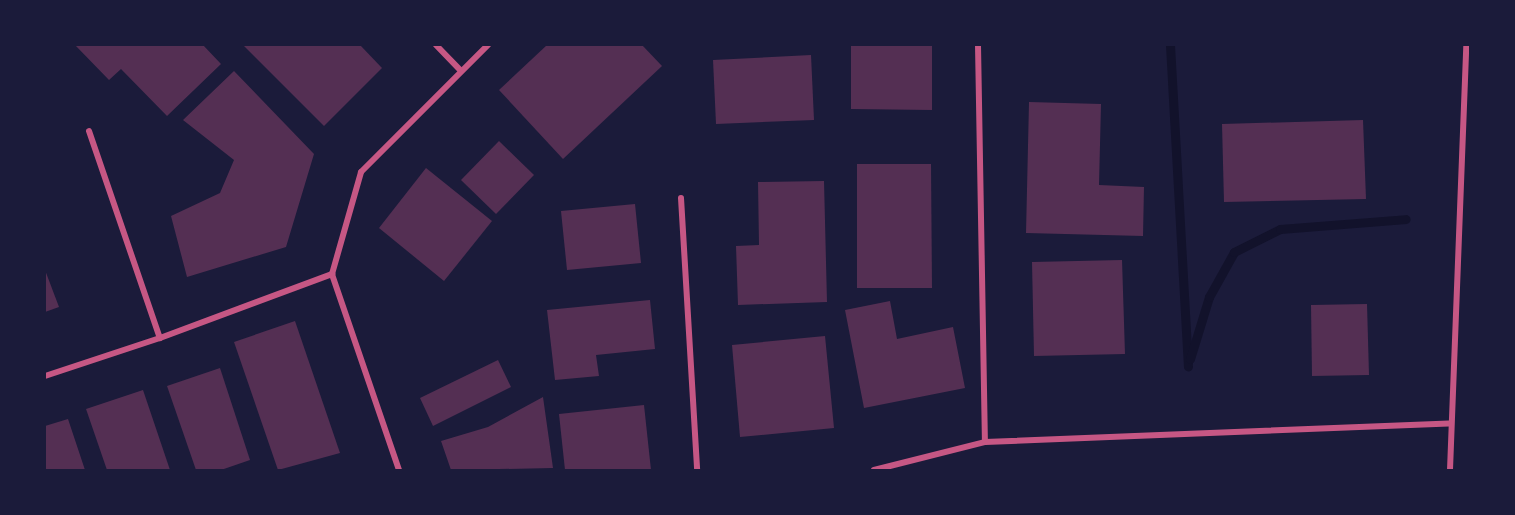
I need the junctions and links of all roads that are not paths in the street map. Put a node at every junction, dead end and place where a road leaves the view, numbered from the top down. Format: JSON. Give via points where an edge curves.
{"nodes":[{"id":1,"x":436,"y":45,"type":"edge"},
{"id":2,"x":488,"y":45,"type":"edge"},
{"id":3,"x":978,"y":45,"type":"edge"},
{"id":4,"x":1466,"y":45,"type":"edge"},
{"id":5,"x":461,"y":71,"type":"junction"},
{"id":6,"x":89,"y":131,"type":"dead end"},
{"id":7,"x":681,"y":198,"type":"dead end"},
{"id":8,"x":332,"y":274,"type":"junction"},
{"id":9,"x":160,"y":338,"type":"junction"},
{"id":10,"x":45,"y":376,"type":"edge"},
{"id":11,"x":1449,"y":423,"type":"junction"},
{"id":12,"x":985,"y":442,"type":"junction"},
{"id":13,"x":399,"y":470,"type":"edge"},
{"id":14,"x":697,"y":470,"type":"edge"},
{"id":15,"x":874,"y":470,"type":"edge"},
{"id":16,"x":1450,"y":470,"type":"edge"}],
"edges":[{"from":1,"to":5,"type":"street"},
{"from":2,"to":5,"type":"street"},
{"from":3,"to":12,"type":"street"},
{"from":4,"to":11,"type":"street"},
{"from":5,"to":8,"type":"street","via":[[361,172]]},
{"from":6,"to":9,"type":"street"},
{"from":7,"to":14,"type":"street"},
{"from":8,"to":9,"type":"street"},
{"from":8,"to":13,"type":"street"},
{"from":9,"to":10,"type":"street"},
{"from":11,"to":12,"type":"street"},
{"from":11,"to":16,"type":"street"},
{"from":12,"to":15,"type":"street"}]}
